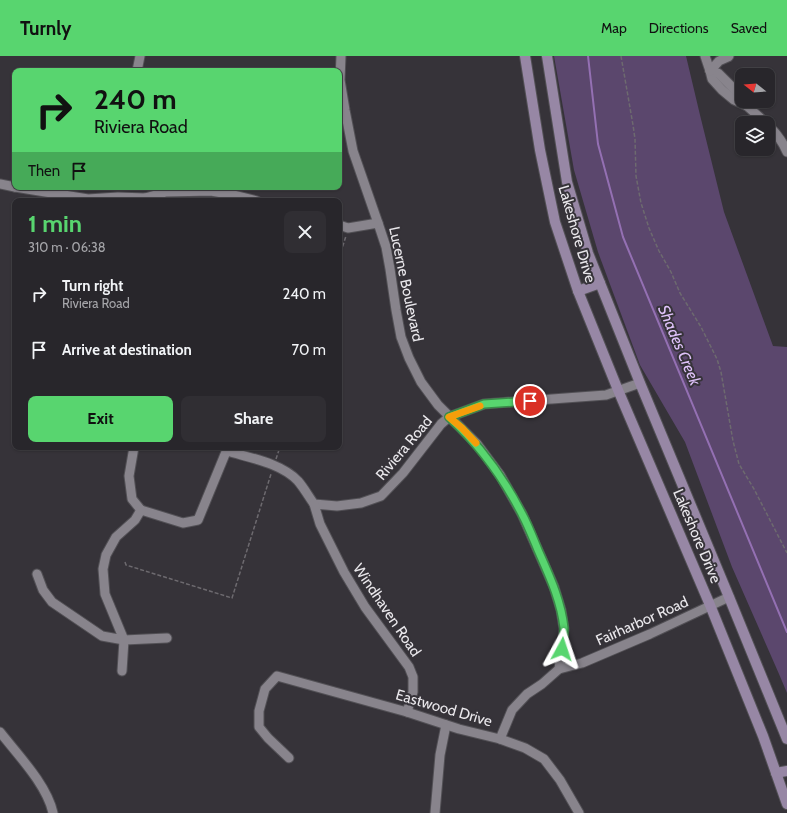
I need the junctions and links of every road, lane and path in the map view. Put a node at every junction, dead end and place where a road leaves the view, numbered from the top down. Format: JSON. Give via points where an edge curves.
{"nodes":[{"id":1,"x":140,"y":56,"type":"edge"},
{"id":2,"x":341,"y":56,"type":"edge"},
{"id":3,"x":525,"y":56,"type":"edge"},
{"id":4,"x":547,"y":56,"type":"edge"},
{"id":5,"x":621,"y":56,"type":"edge"},
{"id":6,"x":705,"y":56,"type":"edge"},
{"id":7,"x":729,"y":56,"type":"edge"},
{"id":8,"x":138,"y":68,"type":"edge"},
{"id":9,"x":340,"y":68,"type":"edge"},
{"id":10,"x":710,"y":71,"type":"junction"},
{"id":11,"x":342,"y":92,"type":"edge"},
{"id":12,"x":735,"y":100,"type":"edge"},
{"id":13,"x":750,"y":108,"type":"edge"},
{"id":14,"x":759,"y":116,"type":"edge"},
{"id":15,"x":775,"y":132,"type":"edge"},
{"id":16,"x":787,"y":152,"type":"edge"},
{"id":17,"x":0,"y":184,"type":"edge"},
{"id":18,"x":12,"y":186,"type":"edge"},
{"id":19,"x":33,"y":190,"type":"edge"},
{"id":20,"x":119,"y":190,"type":"edge"},
{"id":21,"x":118,"y":197,"type":"junction"},
{"id":22,"x":82,"y":198,"type":"edge"},
{"id":23,"x":103,"y":198,"type":"edge"},
{"id":24,"x":127,"y":198,"type":"edge"},
{"id":25,"x":151,"y":198,"type":"edge"},
{"id":26,"x":246,"y":198,"type":"edge"},
{"id":27,"x":378,"y":222,"type":"junction"},
{"id":28,"x":342,"y":226,"type":"edge"},
{"id":29,"x":348,"y":228,"type":"junction"},
{"id":30,"x":342,"y":248,"type":"edge"},
{"id":31,"x":600,"y":282,"type":"junction"},
{"id":32,"x":578,"y":291,"type":"junction"},
{"id":33,"x":640,"y":383,"type":"junction"},
{"id":34,"x":618,"y":390,"type":"junction"},
{"id":35,"x":449,"y":417,"type":"junction"},
{"id":36,"x":133,"y":450,"type":"edge"},
{"id":37,"x":227,"y":450,"type":"edge"},
{"id":38,"x":230,"y":450,"type":"edge"},
{"id":39,"x":279,"y":450,"type":"edge"},
{"id":40,"x":274,"y":466,"type":"junction"},
{"id":41,"x":314,"y":504,"type":"junction"},
{"id":42,"x":141,"y":510,"type":"junction"},
{"id":43,"x":787,"y":553,"type":"edge"},
{"id":44,"x":125,"y":562,"type":"dead end"},
{"id":45,"x":37,"y":574,"type":"dead end"},
{"id":46,"x":729,"y":597,"type":"junction"},
{"id":47,"x":710,"y":606,"type":"junction"},
{"id":48,"x":167,"y":638,"type":"dead end"},
{"id":49,"x":124,"y":640,"type":"junction"},
{"id":50,"x":559,"y":669,"type":"junction"},
{"id":51,"x":122,"y":671,"type":"dead end"},
{"id":52,"x":407,"y":712,"type":"junction"},
{"id":53,"x":446,"y":725,"type":"junction"},
{"id":54,"x":0,"y":732,"type":"edge"},
{"id":55,"x":500,"y":738,"type":"junction"},
{"id":56,"x":787,"y":739,"type":"edge"},
{"id":57,"x":289,"y":758,"type":"dead end"},
{"id":58,"x":787,"y":770,"type":"edge"},
{"id":59,"x":776,"y":773,"type":"junction"},
{"id":60,"x":787,"y":804,"type":"edge"},
{"id":61,"x":53,"y":813,"type":"edge"},
{"id":62,"x":435,"y":813,"type":"edge"},
{"id":63,"x":579,"y":813,"type":"edge"}],
"edges":[{"from":1,"to":8,"type":"street"},
{"from":2,"to":9,"type":"street","name":"Lucerne Boulevard"},
{"from":3,"to":32,"type":"main road","name":"Lakeshore Drive","via":[[555,222]]},
{"from":4,"to":31,"type":"main road","name":"Lakeshore Drive","via":[[567,182],[588,253]]},
{"from":5,"to":43,"type":"path","via":[[635,139],[636,176],[649,228],[680,293],[702,326],[717,359],[739,464]]},
{"from":6,"to":10,"type":"street"},
{"from":7,"to":10,"type":"street","via":[[719,61]]},
{"from":10,"to":12,"type":"street","via":[[712,79]]},
{"from":11,"to":27,"type":"street","name":"Lucerne Boulevard","via":[[353,151]]},
{"from":13,"to":14,"type":"street"},
{"from":15,"to":16,"type":"street"},
{"from":17,"to":18,"type":"street"},
{"from":19,"to":22,"type":"street"},
{"from":20,"to":21,"type":"street"},
{"from":21,"to":23,"type":"street"},
{"from":21,"to":24,"type":"street"},
{"from":25,"to":26,"type":"street","via":[[166,192],[211,191]]},
{"from":27,"to":29,"type":"street"},
{"from":27,"to":35,"type":"street","name":"Lucerne Boulevard","via":[[386,247],[401,337],[406,351],[421,382]]},
{"from":28,"to":29,"type":"street"},
{"from":29,"to":30,"type":"path"},
{"from":31,"to":32,"type":"main road"},
{"from":31,"to":33,"type":"main road","name":"Lakeshore Drive"},
{"from":32,"to":34,"type":"main road","name":"Lakeshore Drive"},
{"from":33,"to":34,"type":"street"},
{"from":33,"to":46,"type":"main road","name":"Lakeshore Drive"},
{"from":34,"to":35,"type":"street","name":"Riviera Road","via":[[606,395],[484,404]]},
{"from":34,"to":47,"type":"main road","name":"Lakeshore Drive"},
{"from":35,"to":41,"type":"street","name":"Riviera Road","via":[[403,474],[381,496],[361,503],[337,506]]},
{"from":35,"to":50,"type":"street","name":"Lucerne Boulevard","via":[[477,444],[500,475],[522,514],[552,580],[564,628]]},
{"from":36,"to":42,"type":"street","via":[[129,476],[132,499]]},
{"from":37,"to":42,"type":"street","via":[[198,520],[183,523]]},
{"from":38,"to":40,"type":"street"},
{"from":39,"to":40,"type":"path"},
{"from":40,"to":41,"type":"street","via":[[298,481]]},
{"from":40,"to":44,"type":"path","via":[[232,598],[126,565]]},
{"from":41,"to":52,"type":"street","name":"Windhaven Road","via":[[320,524],[344,572],[365,608],[409,667],[413,677],[413,692]]},
{"from":42,"to":49,"type":"street","via":[[135,520],[116,538],[106,555],[103,569],[105,594]]},
{"from":45,"to":49,"type":"street","via":[[43,590],[52,602],[102,636]]},
{"from":46,"to":47,"type":"street","name":"Lakeshore Drive"},
{"from":46,"to":56,"type":"main road","name":"Lakeshore Drive"},
{"from":47,"to":50,"type":"street","name":"Fairharbor Road","via":[[582,663]]},
{"from":47,"to":59,"type":"main road","name":"Lakeshore Drive"},
{"from":48,"to":49,"type":"street"},
{"from":49,"to":51,"type":"street"},
{"from":50,"to":55,"type":"street","name":"Fairharbor Road","via":[[527,694],[512,710]]},
{"from":52,"to":53,"type":"street","name":"Eastwood Drive"},
{"from":52,"to":57,"type":"street","name":"Eastwood Drive","via":[[277,676],[265,689],[259,711],[259,727]]},
{"from":53,"to":55,"type":"street","name":"Eastwood Drive"},
{"from":53,"to":62,"type":"street","via":[[440,755]]},
{"from":54,"to":61,"type":"street","via":[[39,782]]},
{"from":55,"to":63,"type":"street","name":"Eastwood Drive","via":[[525,748],[544,760],[560,780]]},
{"from":58,"to":59,"type":"main road"},
{"from":59,"to":60,"type":"main road","name":"Lakeshore Drive"}]}
